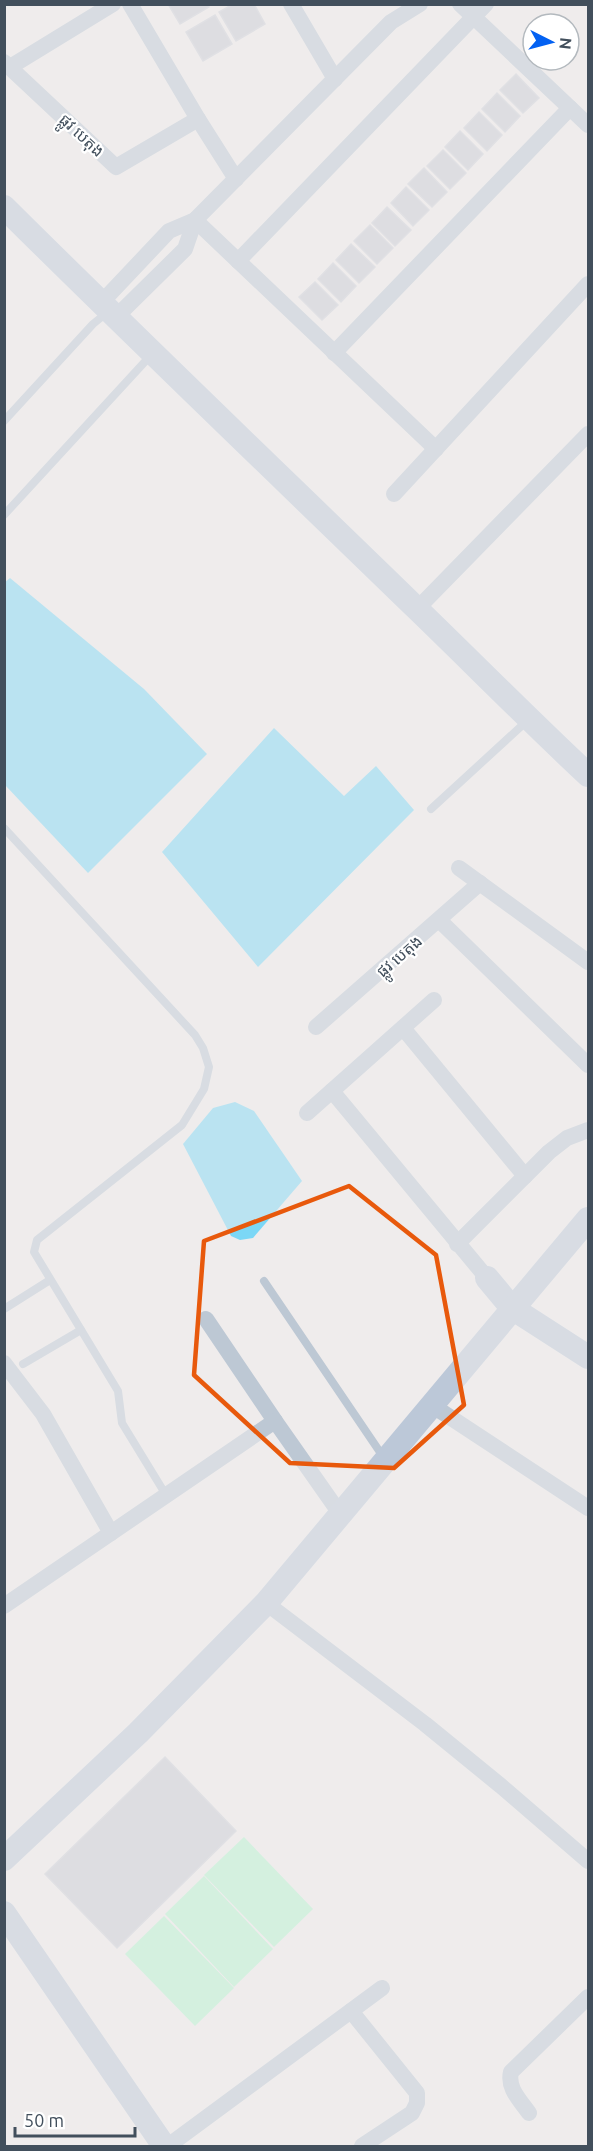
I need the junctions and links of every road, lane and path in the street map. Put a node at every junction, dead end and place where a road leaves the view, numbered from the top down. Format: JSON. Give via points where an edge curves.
{"nodes":[{"id":1,"x":113,"y":4,"type":"edge"},
{"id":2,"x":130,"y":4,"type":"edge"},
{"id":3,"x":291,"y":4,"type":"edge"},
{"id":4,"x":420,"y":4,"type":"edge"},
{"id":5,"x":460,"y":4,"type":"edge"},
{"id":6,"x":486,"y":4,"type":"edge"},
{"id":7,"x":474,"y":18,"type":"junction"},
{"id":8,"x":7,"y":64,"type":"edge"},
{"id":9,"x":335,"y":78,"type":"junction"},
{"id":10,"x":570,"y":108,"type":"junction"},
{"id":11,"x":198,"y":118,"type":"junction"},
{"id":12,"x":588,"y":125,"type":"edge"},
{"id":13,"x":236,"y":179,"type":"junction"},
{"id":14,"x":4,"y":207,"type":"edge"},
{"id":15,"x":195,"y":220,"type":"junction"},
{"id":16,"x":238,"y":261,"type":"junction"},
{"id":17,"x":588,"y":286,"type":"edge"},
{"id":18,"x":109,"y":311,"type":"junction"},
{"id":19,"x":334,"y":352,"type":"junction"},
{"id":20,"x":152,"y":354,"type":"junction"},
{"id":21,"x":4,"y":422,"type":"edge"},
{"id":22,"x":587,"y":438,"type":"edge"},
{"id":23,"x":436,"y":448,"type":"junction"},
{"id":24,"x":394,"y":494,"type":"dead end"},
{"id":25,"x":4,"y":515,"type":"edge"},
{"id":26,"x":417,"y":609,"type":"junction"},
{"id":27,"x":528,"y":720,"type":"junction"},
{"id":28,"x":588,"y":775,"type":"edge"},
{"id":29,"x":431,"y":809,"type":"dead end"},
{"id":30,"x":4,"y":828,"type":"edge"},
{"id":31,"x":459,"y":868,"type":"dead end"},
{"id":32,"x":480,"y":883,"type":"junction"},
{"id":33,"x":439,"y":920,"type":"junction"},
{"id":34,"x":588,"y":962,"type":"edge"},
{"id":35,"x":434,"y":1000,"type":"dead end"},
{"id":36,"x":316,"y":1027,"type":"dead end"},
{"id":37,"x":403,"y":1028,"type":"junction"},
{"id":38,"x":588,"y":1065,"type":"edge"},
{"id":39,"x":332,"y":1091,"type":"junction"},
{"id":40,"x":307,"y":1113,"type":"dead end"},
{"id":41,"x":588,"y":1130,"type":"edge"},
{"id":42,"x":525,"y":1176,"type":"junction"},
{"id":43,"x":588,"y":1219,"type":"edge"},
{"id":44,"x":458,"y":1244,"type":"junction"},
{"id":45,"x":487,"y":1278,"type":"joint"},
{"id":46,"x":50,"y":1280,"type":"junction"},
{"id":47,"x":264,"y":1281,"type":"dead end"},
{"id":48,"x":512,"y":1308,"type":"junction"},
{"id":49,"x":4,"y":1309,"type":"edge"},
{"id":50,"x":206,"y":1319,"type":"dead end"},
{"id":51,"x":81,"y":1330,"type":"junction"},
{"id":52,"x":588,"y":1357,"type":"edge"},
{"id":53,"x":4,"y":1363,"type":"edge"},
{"id":54,"x":23,"y":1364,"type":"dead end"},
{"id":55,"x":433,"y":1406,"type":"junction"},
{"id":56,"x":275,"y":1421,"type":"junction"},
{"id":57,"x":386,"y":1461,"type":"junction"},
{"id":58,"x":166,"y":1495,"type":"junction"},
{"id":59,"x":588,"y":1509,"type":"edge"},
{"id":60,"x":340,"y":1515,"type":"junction"},
{"id":61,"x":111,"y":1533,"type":"junction"},
{"id":62,"x":267,"y":1603,"type":"junction"},
{"id":63,"x":4,"y":1606,"type":"edge"},
{"id":64,"x":4,"y":1859,"type":"edge"},
{"id":65,"x":588,"y":1861,"type":"edge"},
{"id":66,"x":4,"y":1913,"type":"edge"},
{"id":67,"x":382,"y":1988,"type":"dead end"},
{"id":68,"x":588,"y":1997,"type":"edge"},
{"id":69,"x":351,"y":2011,"type":"junction"},
{"id":70,"x":529,"y":2113,"type":"dead end"},
{"id":71,"x":166,"y":2146,"type":"edge"},
{"id":72,"x":362,"y":2146,"type":"edge"}],
"edges":[{"from":1,"to":8,"type":"street"},
{"from":2,"to":11,"type":"street"},
{"from":3,"to":9,"type":"street"},
{"from":4,"to":9,"type":"street","via":[[392,22]]},
{"from":5,"to":7,"type":"street"},
{"from":6,"to":7,"type":"street"},
{"from":7,"to":10,"type":"street"},
{"from":7,"to":16,"type":"street"},
{"from":8,"to":11,"type":"street","name":"ផ្លូវ បេតុង","via":[[116,167]]},
{"from":9,"to":13,"type":"street"},
{"from":10,"to":12,"type":"street"},
{"from":10,"to":19,"type":"street"},
{"from":11,"to":13,"type":"street"},
{"from":13,"to":15,"type":"street"},
{"from":14,"to":18,"type":"street"},
{"from":15,"to":16,"type":"street"},
{"from":15,"to":18,"type":"street","via":[[168,231]]},
{"from":15,"to":18,"type":"street","via":[[185,249]]},
{"from":16,"to":19,"type":"street"},
{"from":17,"to":23,"type":"street"},
{"from":18,"to":20,"type":"street"},
{"from":18,"to":21,"type":"lane"},
{"from":19,"to":23,"type":"street"},
{"from":20,"to":25,"type":"lane"},
{"from":20,"to":26,"type":"street"},
{"from":22,"to":26,"type":"street"},
{"from":23,"to":24,"type":"street"},
{"from":26,"to":27,"type":"street"},
{"from":27,"to":28,"type":"street"},
{"from":27,"to":29,"type":"lane"},
{"from":30,"to":46,"type":"lane","via":[[195,1035],[209,1067],[204,1089],[182,1125],[37,1240],[34,1252]]},
{"from":31,"to":32,"type":"street"},
{"from":32,"to":33,"type":"street","name":"ផ្លូវ បេតុង"},
{"from":32,"to":34,"type":"street"},
{"from":33,"to":36,"type":"street","name":"ផ្លូវ បេតុង"},
{"from":33,"to":38,"type":"street"},
{"from":35,"to":37,"type":"street"},
{"from":37,"to":39,"type":"street"},
{"from":37,"to":42,"type":"street"},
{"from":39,"to":40,"type":"street"},
{"from":39,"to":44,"type":"street"},
{"from":41,"to":42,"type":"street","via":[[567,1137]]},
{"from":42,"to":44,"type":"street"},
{"from":43,"to":48,"type":"street"},
{"from":44,"to":45,"type":"street"},
{"from":45,"to":48,"type":"street"},
{"from":46,"to":49,"type":"lane"},
{"from":46,"to":51,"type":"lane"},
{"from":47,"to":57,"type":"lane"},
{"from":48,"to":52,"type":"street"},
{"from":48,"to":55,"type":"street"},
{"from":50,"to":56,"type":"street"},
{"from":51,"to":54,"type":"lane"},
{"from":51,"to":58,"type":"lane","via":[[118,1390],[122,1423]]},
{"from":53,"to":61,"type":"street","via":[[43,1414]]},
{"from":55,"to":57,"type":"street"},
{"from":55,"to":59,"type":"street"},
{"from":56,"to":58,"type":"street"},
{"from":56,"to":60,"type":"street"},
{"from":57,"to":60,"type":"street"},
{"from":58,"to":61,"type":"street"},
{"from":60,"to":62,"type":"street"},
{"from":61,"to":63,"type":"street"},
{"from":62,"to":64,"type":"street","via":[[138,1733]]},
{"from":62,"to":65,"type":"street","via":[[434,1731]]},
{"from":66,"to":71,"type":"street"},
{"from":67,"to":69,"type":"street"},
{"from":68,"to":70,"type":"street","via":[[511,2072],[511,2088]]},
{"from":69,"to":71,"type":"street"},
{"from":69,"to":72,"type":"street","via":[[417,2093],[412,2113]]}]}
